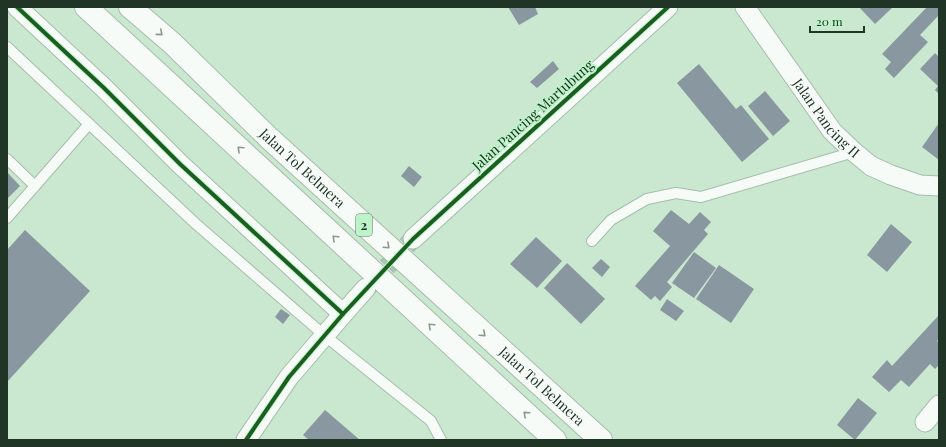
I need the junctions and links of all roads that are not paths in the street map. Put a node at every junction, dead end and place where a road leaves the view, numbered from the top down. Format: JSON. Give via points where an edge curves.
{"nodes":[{"id":1,"x":17,"y":7,"type":"edge"},
{"id":2,"x":86,"y":7,"type":"edge"},
{"id":3,"x":130,"y":7,"type":"edge"},
{"id":4,"x":668,"y":7,"type":"edge"},
{"id":5,"x":745,"y":7,"type":"edge"},
{"id":6,"x":7,"y":47,"type":"edge"},
{"id":7,"x":89,"y":124,"type":"junction"},
{"id":8,"x":854,"y":152,"type":"junction"},
{"id":9,"x":7,"y":159,"type":"edge"},
{"id":10,"x":35,"y":186,"type":"junction"},
{"id":11,"x":939,"y":186,"type":"edge"},
{"id":12,"x":7,"y":218,"type":"edge"},
{"id":13,"x":413,"y":239,"type":"tunnel mouth"},
{"id":14,"x":592,"y":241,"type":"dead end"},
{"id":15,"x":366,"y":288,"type":"tunnel mouth"},
{"id":16,"x":342,"y":314,"type":"junction"},
{"id":17,"x":324,"y":336,"type":"junction"},
{"id":18,"x":939,"y":405,"type":"edge"},
{"id":19,"x":924,"y":422,"type":"dead end"},
{"id":20,"x":246,"y":440,"type":"edge"},
{"id":21,"x":441,"y":440,"type":"edge"},
{"id":22,"x":556,"y":440,"type":"edge"},
{"id":23,"x":601,"y":440,"type":"edge"}],
"edges":[{"from":1,"to":16,"type":"street","via":[[104,88],[180,164]]},
{"from":22,"to":2,"type":"highway","name":"Jalan Tol Belmera","number":"2","one_way":true},
{"from":3,"to":23,"type":"highway","name":"Jalan Tol Belmera","number":"2","one_way":true},
{"from":4,"to":13,"type":"street","name":"Jalan Pancing Martubung"},
{"from":5,"to":8,"type":"street","name":"Jalan Pancing II","via":[[832,131]]},
{"from":6,"to":7,"type":"lane"},
{"from":7,"to":10,"type":"lane"},
{"from":7,"to":17,"type":"lane","via":[[196,224]]},
{"from":8,"to":11,"type":"street","name":"Jalan Pancing II","via":[[871,166],[891,175],[920,185]]},
{"from":8,"to":14,"type":"lane","via":[[701,197],[676,193],[647,199],[611,220]]},
{"from":9,"to":10,"type":"lane"},
{"from":10,"to":12,"type":"lane"},
{"from":15,"to":16,"type":"street"},
{"from":16,"to":17,"type":"street"},
{"from":17,"to":20,"type":"street","via":[[289,377]]},
{"from":17,"to":21,"type":"lane","via":[[431,421]]},
{"from":18,"to":19,"type":"street"}]}
